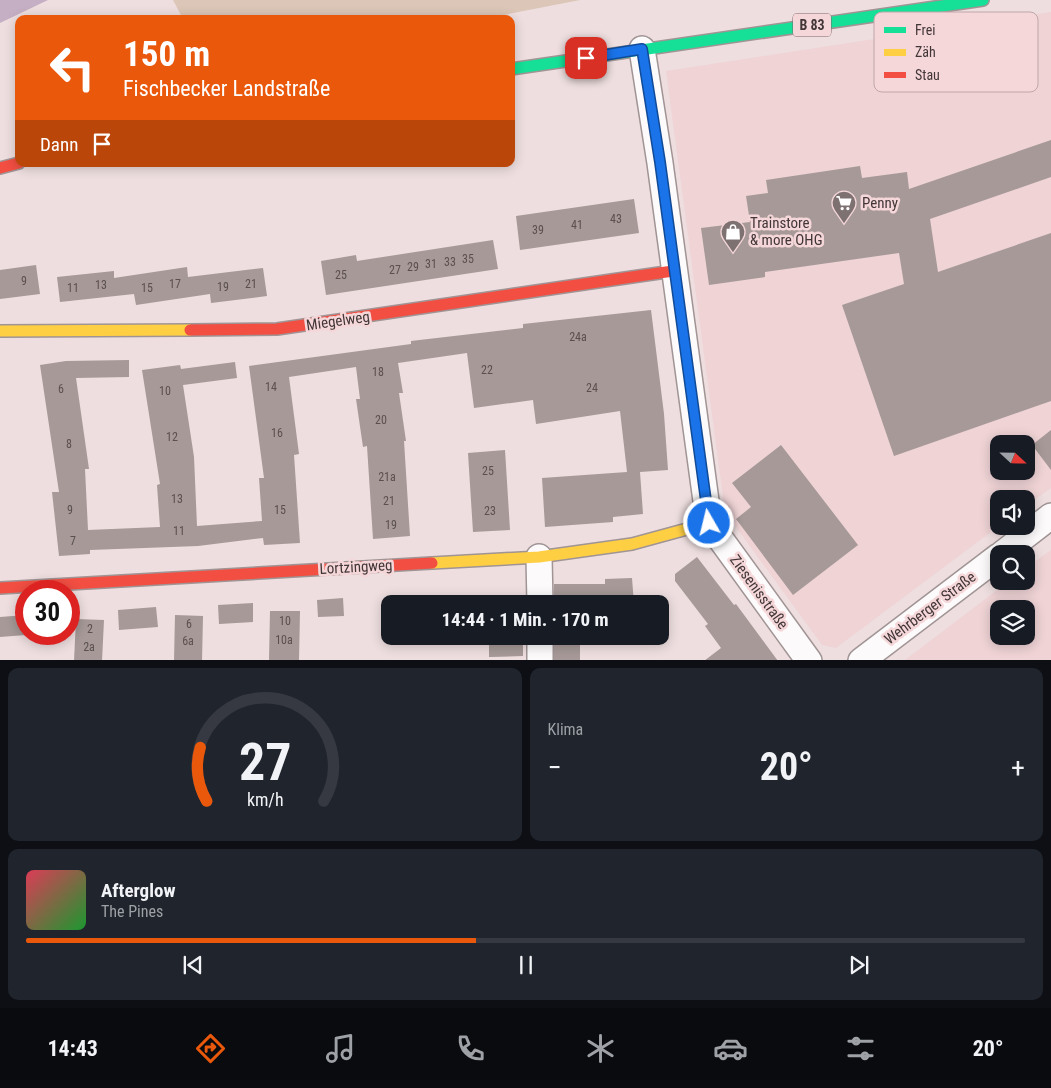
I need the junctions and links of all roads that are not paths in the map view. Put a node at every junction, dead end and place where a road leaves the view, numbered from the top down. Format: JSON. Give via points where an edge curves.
{"nodes":[{"id":1,"x":983,"y":0,"type":"edge"},
{"id":2,"x":899,"y":12,"type":"edge"},
{"id":3,"x":874,"y":16,"type":"edge"},
{"id":4,"x":642,"y":49,"type":"junction"},
{"id":5,"x":515,"y":68,"type":"edge"},
{"id":6,"x":15,"y":164,"type":"edge"},
{"id":7,"x":0,"y":168,"type":"edge"},
{"id":8,"x":673,"y":271,"type":"junction"},
{"id":9,"x":0,"y":331,"type":"edge"},
{"id":10,"x":1051,"y":516,"type":"edge"},
{"id":11,"x":709,"y":523,"type":"junction"},
{"id":12,"x":1013,"y":545,"type":"edge"},
{"id":13,"x":539,"y":557,"type":"junction"},
{"id":14,"x":990,"y":563,"type":"edge"},
{"id":15,"x":0,"y":588,"type":"edge"},
{"id":16,"x":540,"y":595,"type":"edge"},
{"id":17,"x":540,"y":645,"type":"edge"},
{"id":18,"x":540,"y":660,"type":"edge"},
{"id":19,"x":809,"y":660,"type":"edge"},
{"id":20,"x":861,"y":660,"type":"edge"}],
"edges":[{"from":1,"to":2,"type":"street","number":"B 83"},
{"from":3,"to":4,"type":"street","number":"B 83"},
{"from":4,"to":5,"type":"street","number":"B 83"},
{"from":4,"to":8,"type":"street","name":"Ziesenisstraße"},
{"from":6,"to":7,"type":"street"},
{"from":8,"to":9,"type":"street","name":"Miegelweg","via":[[277,329]]},
{"from":8,"to":11,"type":"street","name":"Ziesenisstraße"},
{"from":10,"to":12,"type":"street","name":"Wehrberger Straße"},
{"from":11,"to":13,"type":"street","name":"Lortzingweg","via":[[632,544]]},
{"from":11,"to":19,"type":"street","name":"Ziesenisstraße"},
{"from":13,"to":15,"type":"street","name":"Lortzingweg"},
{"from":13,"to":16,"type":"street"},
{"from":14,"to":20,"type":"street","name":"Wehrberger Straße"},
{"from":17,"to":18,"type":"street"}]}
